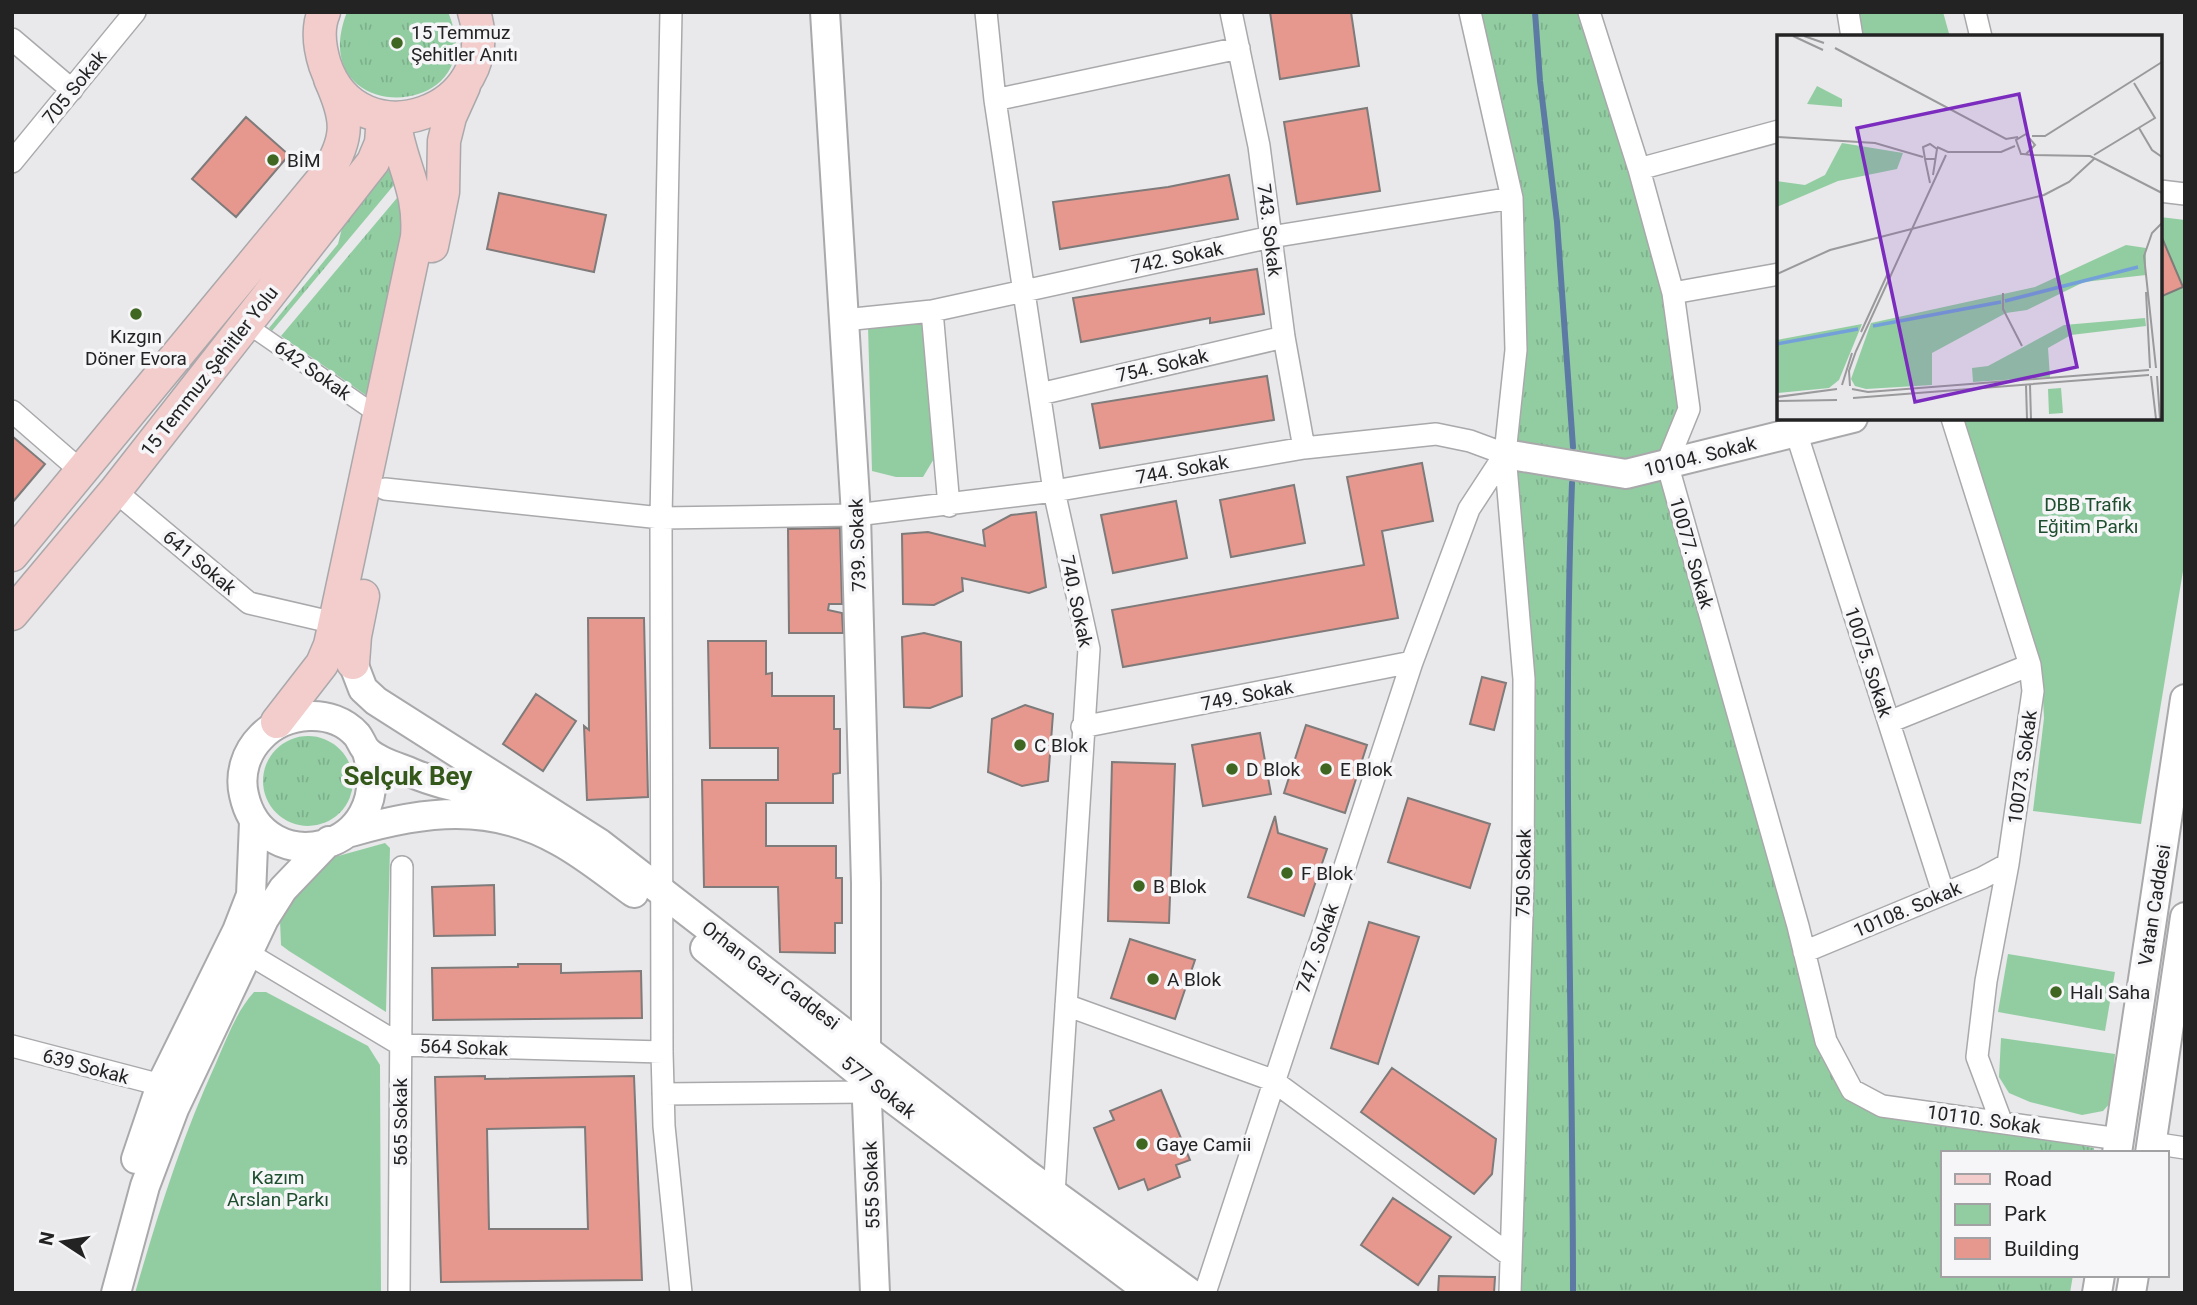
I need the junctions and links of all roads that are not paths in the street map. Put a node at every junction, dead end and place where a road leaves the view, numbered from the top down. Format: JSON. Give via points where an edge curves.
{"nodes":[{"id":1,"x":135,"y":12,"type":"edge"},
{"id":2,"x":324,"y":12,"type":"edge"},
{"id":3,"x":474,"y":12,"type":"edge"},
{"id":4,"x":490,"y":12,"type":"edge"},
{"id":5,"x":671,"y":12,"type":"edge"},
{"id":6,"x":825,"y":12,"type":"edge"},
{"id":7,"x":986,"y":12,"type":"edge"},
{"id":8,"x":1231,"y":12,"type":"edge"},
{"id":9,"x":1470,"y":12,"type":"edge"},
{"id":10,"x":1849,"y":12,"type":"edge"},
{"id":11,"x":1975,"y":12,"type":"edge"},
{"id":12,"x":1595,"y":13,"type":"edge"},
{"id":13,"x":1852,"y":35,"type":"edge"},
{"id":14,"x":1981,"y":35,"type":"edge"},
{"id":15,"x":12,"y":40,"type":"edge"},
{"id":16,"x":1239,"y":48,"type":"junction"},
{"id":17,"x":477,"y":49,"type":"junction"},
{"id":18,"x":330,"y":79,"type":"junction"},
{"id":19,"x":464,"y":86,"type":"junction"},
{"id":20,"x":72,"y":90,"type":"junction"},
{"id":21,"x":995,"y":100,"type":"junction"},
{"id":22,"x":388,"y":118,"type":"junction"},
{"id":23,"x":1777,"y":132,"type":"edge"},
{"id":24,"x":12,"y":162,"type":"edge"},
{"id":25,"x":1639,"y":169,"type":"junction"},
{"id":26,"x":2162,"y":191,"type":"edge"},
{"id":27,"x":2185,"y":194,"type":"edge"},
{"id":28,"x":1512,"y":198,"type":"junction"},
{"id":29,"x":1271,"y":237,"type":"junction"},
{"id":30,"x":1777,"y":274,"type":"edge"},
{"id":31,"x":1024,"y":290,"type":"junction"},
{"id":32,"x":1673,"y":293,"type":"junction"},
{"id":33,"x":932,"y":311,"type":"junction"},
{"id":34,"x":844,"y":320,"type":"junction"},
{"id":35,"x":246,"y":324,"type":"junction"},
{"id":36,"x":1284,"y":337,"type":"junction"},
{"id":37,"x":1040,"y":394,"type":"junction"},
{"id":38,"x":12,"y":411,"type":"edge"},
{"id":39,"x":379,"y":416,"type":"junction"},
{"id":40,"x":1845,"y":420,"type":"edge"},
{"id":41,"x":1953,"y":420,"type":"edge"},
{"id":42,"x":1796,"y":432,"type":"junction"},
{"id":43,"x":1304,"y":448,"type":"junction"},
{"id":44,"x":1505,"y":454,"type":"junction"},
{"id":45,"x":1667,"y":463,"type":"junction"},
{"id":46,"x":81,"y":471,"type":"junction"},
{"id":47,"x":385,"y":489,"type":"junction"},
{"id":48,"x":115,"y":491,"type":"junction"},
{"id":49,"x":1054,"y":491,"type":"junction"},
{"id":50,"x":948,"y":506,"type":"junction"},
{"id":51,"x":856,"y":515,"type":"junction"},
{"id":52,"x":661,"y":518,"type":"junction"},
{"id":53,"x":12,"y":555,"type":"edge"},
{"id":54,"x":12,"y":614,"type":"edge"},
{"id":55,"x":335,"y":622,"type":"junction"},
{"id":56,"x":1412,"y":662,"type":"junction"},
{"id":57,"x":353,"y":663,"type":"junction"},
{"id":58,"x":2030,"y":665,"type":"junction"},
{"id":59,"x":2185,"y":699,"type":"edge"},
{"id":60,"x":277,"y":722,"type":"junction"},
{"id":61,"x":1889,"y":722,"type":"junction"},
{"id":62,"x":1082,"y":727,"type":"junction"},
{"id":63,"x":362,"y":743,"type":"junction"},
{"id":64,"x":546,"y":812,"type":"junction"},
{"id":65,"x":254,"y":822,"type":"junction"},
{"id":66,"x":340,"y":837,"type":"junction"},
{"id":67,"x":2008,"y":864,"type":"junction"},
{"id":68,"x":402,"y":867,"type":"dead end"},
{"id":69,"x":1943,"y":892,"type":"junction"},
{"id":70,"x":661,"y":902,"type":"junction"},
{"id":71,"x":2185,"y":917,"type":"edge"},
{"id":72,"x":1804,"y":952,"type":"junction"},
{"id":73,"x":249,"y":954,"type":"junction"},
{"id":74,"x":1066,"y":1005,"type":"junction"},
{"id":75,"x":401,"y":1045,"type":"junction"},
{"id":76,"x":12,"y":1046,"type":"edge"},
{"id":77,"x":867,"y":1048,"type":"junction"},
{"id":78,"x":662,"y":1052,"type":"junction"},
{"id":79,"x":1272,"y":1080,"type":"junction"},
{"id":80,"x":161,"y":1085,"type":"junction"},
{"id":81,"x":867,"y":1085,"type":"junction"},
{"id":82,"x":1852,"y":1090,"type":"joint"},
{"id":83,"x":663,"y":1094,"type":"junction"},
{"id":84,"x":2001,"y":1121,"type":"junction"},
{"id":85,"x":2118,"y":1146,"type":"edge"},
{"id":86,"x":2151,"y":1148,"type":"edge"},
{"id":87,"x":2185,"y":1148,"type":"edge"},
{"id":88,"x":1054,"y":1195,"type":"junction"},
{"id":89,"x":1511,"y":1256,"type":"junction"},
{"id":90,"x":97,"y":1293,"type":"edge"},
{"id":91,"x":116,"y":1293,"type":"edge"},
{"id":92,"x":399,"y":1293,"type":"edge"},
{"id":93,"x":681,"y":1293,"type":"edge"},
{"id":94,"x":875,"y":1293,"type":"edge"},
{"id":95,"x":1151,"y":1293,"type":"edge"},
{"id":96,"x":1190,"y":1293,"type":"edge"},
{"id":97,"x":1205,"y":1293,"type":"edge"},
{"id":98,"x":1510,"y":1293,"type":"edge"}],
"edges":[{"from":1,"to":20,"type":"street","name":"705 Sokak"},
{"from":2,"to":18,"type":"main road","name":"15 Temmuz Şehitler Yolu","via":[[320,49]]},
{"from":3,"to":17,"type":"main road"},
{"from":4,"to":17,"type":"main road"},
{"from":5,"to":52,"type":"street"},
{"from":6,"to":34,"type":"street","name":"739. Sokak"},
{"from":7,"to":21,"type":"street","name":"740. Sokak"},
{"from":8,"to":16,"type":"street","name":"743. Sokak"},
{"from":9,"to":28,"type":"street","name":"750 Sokak"},
{"from":10,"to":13,"type":"street"},
{"from":11,"to":14,"type":"street"},
{"from":12,"to":25,"type":"street"},
{"from":15,"to":20,"type":"street"},
{"from":16,"to":21,"type":"street"},
{"from":16,"to":29,"type":"street","name":"743. Sokak"},
{"from":17,"to":19,"type":"main road"},
{"from":18,"to":22,"type":"main road","via":[[351,102]]},
{"from":18,"to":46,"type":"main road","name":"15 Temmuz Şehitler Yolu","via":[[345,124],[338,156],[326,175]]},
{"from":19,"to":22,"type":"main road","via":[[440,107],[411,118]]},
{"from":19,"to":47,"type":"main road","via":[[444,141],[443,192]]},
{"from":20,"to":24,"type":"street","name":"705 Sokak"},
{"from":21,"to":31,"type":"street","name":"740. Sokak"},
{"from":22,"to":35,"type":"main road","name":"15 Temmuz Şehitler Yolu","via":[[373,162]]},
{"from":22,"to":39,"type":"main road","via":[[411,174],[419,215]]},
{"from":23,"to":25,"type":"street"},
{"from":25,"to":32,"type":"street"},
{"from":26,"to":27,"type":"street"},
{"from":28,"to":29,"type":"street","name":"742. Sokak"},
{"from":28,"to":44,"type":"street","name":"750 Sokak","via":[[1516,350]]},
{"from":29,"to":31,"type":"street","name":"742. Sokak"},
{"from":29,"to":36,"type":"street","name":"743. Sokak"},
{"from":30,"to":32,"type":"street"},
{"from":31,"to":33,"type":"street","name":"742. Sokak"},
{"from":31,"to":37,"type":"street","name":"740. Sokak"},
{"from":32,"to":45,"type":"street","via":[[1689,409]]},
{"from":33,"to":34,"type":"street","name":"742. Sokak"},
{"from":33,"to":50,"type":"street"},
{"from":34,"to":51,"type":"street","name":"739. Sokak"},
{"from":35,"to":39,"type":"street","name":"642 Sokak"},
{"from":35,"to":48,"type":"main road","name":"15 Temmuz Şehitler Yolu"},
{"from":36,"to":37,"type":"street","name":"754. Sokak"},
{"from":36,"to":43,"type":"street","name":"743. Sokak"},
{"from":37,"to":49,"type":"street","name":"740. Sokak"},
{"from":38,"to":46,"type":"street"},
{"from":39,"to":55,"type":"main road"},
{"from":40,"to":42,"type":"street","name":"10104. Sokak"},
{"from":41,"to":58,"type":"street","name":"10073. Sokak"},
{"from":42,"to":45,"type":"street","name":"10104. Sokak"},
{"from":42,"to":61,"type":"street","name":"10075. Sokak"},
{"from":43,"to":44,"type":"street","name":"744. Sokak","via":[[1436,434]]},
{"from":43,"to":49,"type":"street","name":"744. Sokak"},
{"from":44,"to":45,"type":"street","name":"10104. Sokak","via":[[1626,474]]},
{"from":44,"to":56,"type":"street","name":"747. Sokak","via":[[1469,509]]},
{"from":44,"to":89,"type":"street","name":"750 Sokak","via":[[1524,679],[1523,881]]},
{"from":45,"to":72,"type":"street","name":"10077. Sokak"},
{"from":46,"to":53,"type":"main road","name":"15 Temmuz Şehitler Yolu"},
{"from":47,"to":52,"type":"street","name":"744. Sokak"},
{"from":47,"to":57,"type":"main road"},
{"from":48,"to":54,"type":"main road","name":"15 Temmuz Şehitler Yolu"},
{"from":48,"to":55,"type":"street","name":"641 Sokak","via":[[249,603]]},
{"from":49,"to":50,"type":"street","name":"744. Sokak"},
{"from":49,"to":62,"type":"street","name":"740. Sokak","via":[[1089,649]]},
{"from":50,"to":51,"type":"street","name":"744. Sokak"},
{"from":51,"to":52,"type":"street","name":"744. Sokak"},
{"from":51,"to":77,"type":"street","name":"739. Sokak"},
{"from":52,"to":70,"type":"street"},
{"from":55,"to":60,"type":"main road","via":[[322,664]]},
{"from":56,"to":62,"type":"street","name":"749. Sokak"},
{"from":56,"to":79,"type":"street","name":"747. Sokak"},
{"from":57,"to":63,"type":"street"},
{"from":57,"to":64,"type":"street","name":"Orhan Gazi Caddesi","via":[[363,689],[376,701]]},
{"from":58,"to":61,"type":"street"},
{"from":58,"to":67,"type":"street","name":"10073. Sokak","via":[[2033,691]]},
{"from":59,"to":85,"type":"street","name":"Vatan Caddesi"},
{"from":60,"to":63,"type":"street","via":[[313,716],[335,721]]},
{"from":60,"to":65,"type":"street","via":[[254,744],[244,765],[242,786]]},
{"from":61,"to":69,"type":"street","name":"10075. Sokak"},
{"from":62,"to":74,"type":"street","name":"740. Sokak"},
{"from":63,"to":64,"type":"street","via":[[415,774]]},
{"from":63,"to":66,"type":"street","via":[[373,774],[372,796],[365,816]]},
{"from":64,"to":70,"type":"street","name":"Orhan Gazi Caddesi","via":[[599,843]]},
{"from":65,"to":66,"type":"street","via":[[292,846],[313,848]]},
{"from":65,"to":80,"type":"street","via":[[251,895]]},
{"from":66,"to":70,"type":"street","name":"577 Sokak","via":[[402,817],[482,814],[540,831]]},
{"from":66,"to":73,"type":"street","via":[[284,889]]},
{"from":67,"to":69,"type":"street","name":"10108. Sokak"},
{"from":67,"to":84,"type":"street","name":"10073. Sokak","via":[[1977,1057]]},
{"from":68,"to":75,"type":"street","name":"565 Sokak"},
{"from":69,"to":72,"type":"street","name":"10108. Sokak"},
{"from":70,"to":77,"type":"street","name":"Orhan Gazi Caddesi"},
{"from":70,"to":78,"type":"street"},
{"from":70,"to":81,"type":"street","name":"577 Sokak"},
{"from":71,"to":86,"type":"street","name":"Vatan Caddesi"},
{"from":72,"to":82,"type":"street","name":"10077. Sokak","via":[[1826,1041]]},
{"from":73,"to":75,"type":"street","name":"564 Sokak"},
{"from":73,"to":91,"type":"street","via":[[174,1109],[145,1186]]},
{"from":74,"to":79,"type":"street"},
{"from":74,"to":88,"type":"street","name":"740. Sokak"},
{"from":75,"to":78,"type":"street","name":"564 Sokak"},
{"from":75,"to":92,"type":"street","name":"565 Sokak"},
{"from":76,"to":80,"type":"street","name":"639 Sokak"},
{"from":77,"to":81,"type":"street","name":"739. Sokak"},
{"from":77,"to":88,"type":"street","name":"Orhan Gazi Caddesi"},
{"from":78,"to":83,"type":"street"},
{"from":79,"to":89,"type":"street"},
{"from":79,"to":97,"type":"street","name":"747. Sokak"},
{"from":80,"to":90,"type":"street"},
{"from":81,"to":83,"type":"street"},
{"from":81,"to":94,"type":"street","name":"555 Sokak"},
{"from":81,"to":95,"type":"street","name":"577 Sokak"},
{"from":82,"to":84,"type":"street","name":"10110. Sokak","via":[[1882,1106]]},
{"from":83,"to":93,"type":"street"},
{"from":84,"to":85,"type":"street","name":"10110. Sokak"},
{"from":86,"to":87,"type":"street"},
{"from":88,"to":96,"type":"street","name":"Orhan Gazi Caddesi"},
{"from":89,"to":98,"type":"street","name":"750 Sokak"}]}
